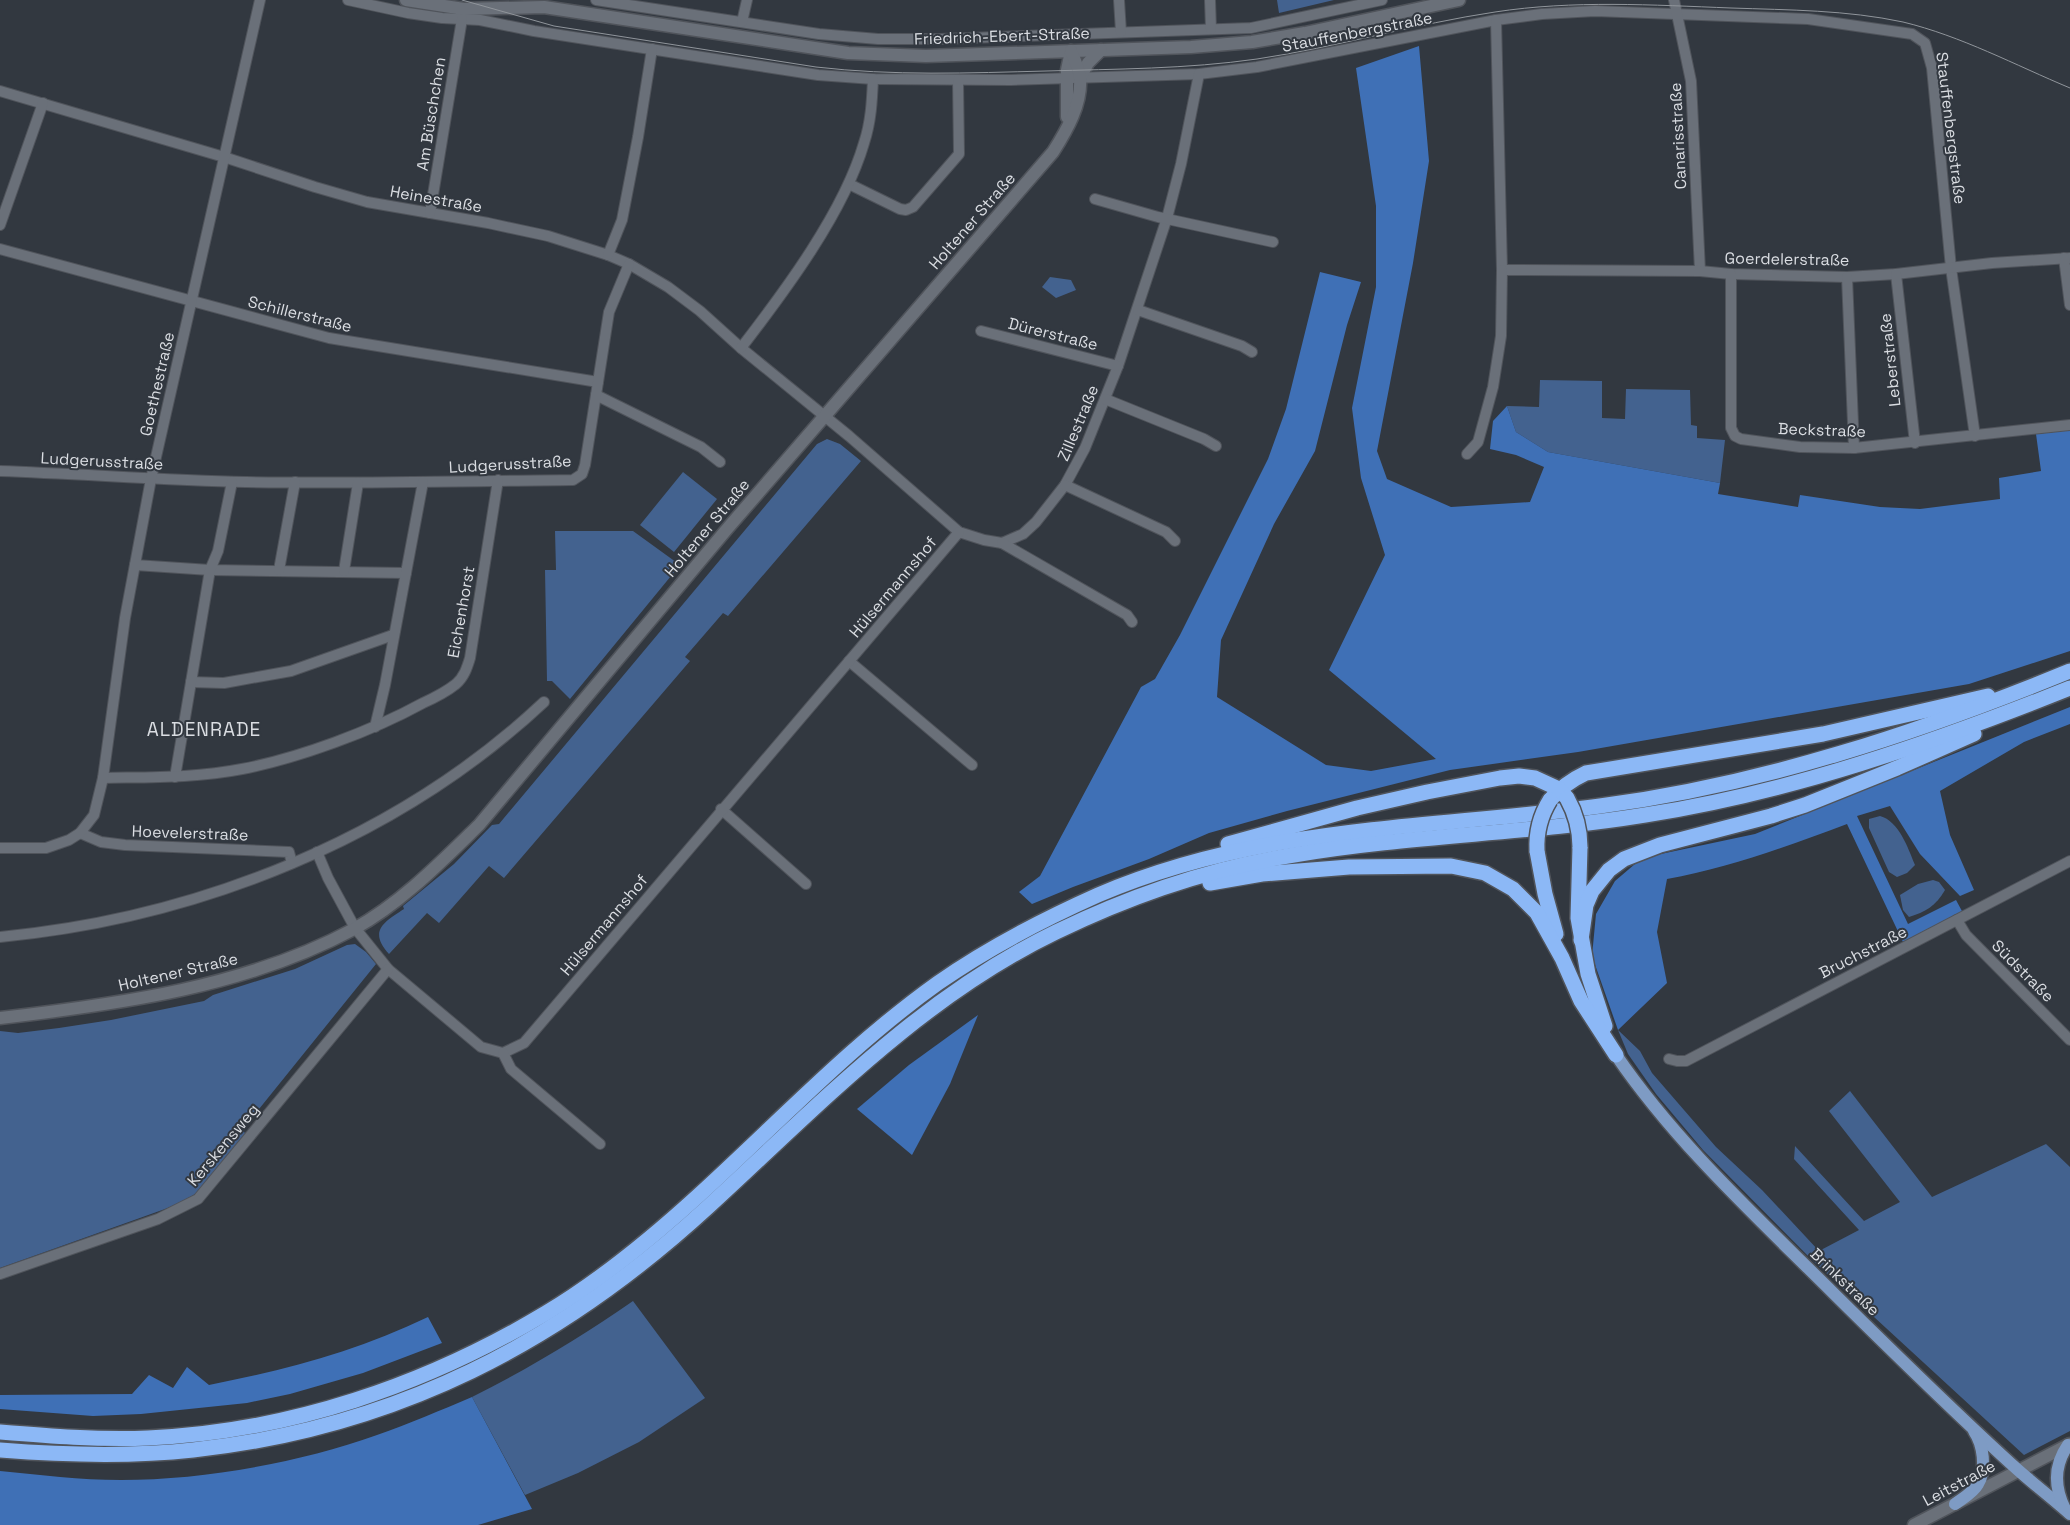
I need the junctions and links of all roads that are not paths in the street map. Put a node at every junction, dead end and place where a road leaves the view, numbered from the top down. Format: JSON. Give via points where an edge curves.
{"nodes":[{"id":1,"x":260,"y":0,"type":"edge"},
{"id":2,"x":348,"y":0,"type":"edge"},
{"id":3,"x":406,"y":0,"type":"edge"},
{"id":4,"x":520,"y":0,"type":"edge"},
{"id":5,"x":596,"y":0,"type":"edge"},
{"id":6,"x":747,"y":0,"type":"edge"},
{"id":7,"x":1119,"y":0,"type":"edge"},
{"id":8,"x":1210,"y":0,"type":"edge"},
{"id":9,"x":1382,"y":0,"type":"edge"},
{"id":10,"x":1459,"y":0,"type":"edge"},
{"id":11,"x":1674,"y":0,"type":"edge"},
{"id":12,"x":544,"y":8,"type":"junction"},
{"id":13,"x":464,"y":9,"type":"edge"},
{"id":14,"x":1677,"y":15,"type":"junction"},
{"id":15,"x":1496,"y":20,"type":"junction"},
{"id":16,"x":742,"y":22,"type":"junction"},
{"id":17,"x":1211,"y":29,"type":"junction"},
{"id":18,"x":1121,"y":32,"type":"junction"},
{"id":19,"x":652,"y":49,"type":"junction"},
{"id":20,"x":1102,"y":50,"type":"junction"},
{"id":21,"x":1071,"y":51,"type":"junction"},
{"id":22,"x":1056,"y":52,"type":"junction"},
{"id":23,"x":1199,"y":74,"type":"junction"},
{"id":24,"x":1072,"y":75,"type":"junction"},
{"id":25,"x":873,"y":79,"type":"junction"},
{"id":26,"x":958,"y":80,"type":"junction"},
{"id":27,"x":0,"y":91,"type":"edge"},
{"id":28,"x":43,"y":103,"type":"junction"},
{"id":29,"x":224,"y":157,"type":"junction"},
{"id":30,"x":849,"y":184,"type":"junction"},
{"id":31,"x":1095,"y":199,"type":"dead end"},
{"id":32,"x":430,"y":213,"type":"junction"},
{"id":33,"x":1167,"y":218,"type":"junction"},
{"id":34,"x":0,"y":225,"type":"edge"},
{"id":35,"x":1273,"y":242,"type":"dead end"},
{"id":36,"x":0,"y":250,"type":"edge"},
{"id":37,"x":608,"y":254,"type":"junction"},
{"id":38,"x":2067,"y":258,"type":"edge"},
{"id":39,"x":629,"y":264,"type":"junction"},
{"id":40,"x":1952,"y":268,"type":"junction"},
{"id":41,"x":1502,"y":270,"type":"junction"},
{"id":42,"x":1700,"y":271,"type":"junction"},
{"id":43,"x":1731,"y":274,"type":"junction"},
{"id":44,"x":1896,"y":274,"type":"junction"},
{"id":45,"x":1847,"y":277,"type":"junction"},
{"id":46,"x":192,"y":302,"type":"junction"},
{"id":47,"x":2070,"y":304,"type":"edge"},
{"id":48,"x":1138,"y":310,"type":"junction"},
{"id":49,"x":981,"y":331,"type":"dead end"},
{"id":50,"x":741,"y":348,"type":"junction"},
{"id":51,"x":1252,"y":352,"type":"dead end"},
{"id":52,"x":1118,"y":366,"type":"junction"},
{"id":53,"x":598,"y":382,"type":"junction"},
{"id":54,"x":596,"y":395,"type":"junction"},
{"id":55,"x":1104,"y":399,"type":"junction"},
{"id":56,"x":824,"y":416,"type":"junction"},
{"id":57,"x":2070,"y":425,"type":"edge"},
{"id":58,"x":1975,"y":436,"type":"junction"},
{"id":59,"x":1915,"y":443,"type":"junction"},
{"id":60,"x":1216,"y":446,"type":"dead end"},
{"id":61,"x":1854,"y":448,"type":"junction"},
{"id":62,"x":1467,"y":454,"type":"dead end"},
{"id":63,"x":720,"y":462,"type":"dead end"},
{"id":64,"x":0,"y":471,"type":"edge"},
{"id":65,"x":151,"y":479,"type":"junction"},
{"id":66,"x":498,"y":480,"type":"junction"},
{"id":67,"x":232,"y":482,"type":"junction"},
{"id":68,"x":295,"y":482,"type":"junction"},
{"id":69,"x":423,"y":482,"type":"junction"},
{"id":70,"x":358,"y":483,"type":"junction"},
{"id":71,"x":1065,"y":485,"type":"junction"},
{"id":72,"x":959,"y":532,"type":"junction"},
{"id":73,"x":1174,"y":541,"type":"dead end"},
{"id":74,"x":1002,"y":543,"type":"junction"},
{"id":75,"x":135,"y":565,"type":"junction"},
{"id":76,"x":210,"y":570,"type":"junction"},
{"id":77,"x":279,"y":570,"type":"junction"},
{"id":78,"x":344,"y":571,"type":"junction"},
{"id":79,"x":406,"y":573,"type":"junction"},
{"id":80,"x":1132,"y":622,"type":"dead end"},
{"id":81,"x":393,"y":635,"type":"junction"},
{"id":82,"x":849,"y":661,"type":"junction"},
{"id":83,"x":2070,"y":671,"type":"edge"},
{"id":84,"x":191,"y":682,"type":"junction"},
{"id":85,"x":2029,"y":688,"type":"junction"},
{"id":86,"x":2070,"y":688,"type":"edge"},
{"id":87,"x":544,"y":702,"type":"dead end"},
{"id":88,"x":2018,"y":709,"type":"junction"},
{"id":89,"x":375,"y":727,"type":"junction"},
{"id":90,"x":972,"y":765,"type":"dead end"},
{"id":91,"x":175,"y":777,"type":"junction"},
{"id":92,"x":102,"y":778,"type":"junction"},
{"id":93,"x":1558,"y":796,"type":"junction"},
{"id":94,"x":722,"y":810,"type":"junction"},
{"id":95,"x":80,"y":833,"type":"junction"},
{"id":96,"x":0,"y":848,"type":"edge"},
{"id":97,"x":317,"y":852,"type":"junction"},
{"id":98,"x":2070,"y":861,"type":"edge"},
{"id":99,"x":292,"y":863,"type":"junction"},
{"id":100,"x":1176,"y":866,"type":"junction"},
{"id":101,"x":806,"y":884,"type":"dead end"},
{"id":102,"x":1136,"y":897,"type":"junction"},
{"id":103,"x":1957,"y":920,"type":"junction"},
{"id":104,"x":355,"y":928,"type":"junction"},
{"id":105,"x":0,"y":937,"type":"edge"},
{"id":106,"x":1581,"y":940,"type":"junction"},
{"id":107,"x":1562,"y":958,"type":"junction"},
{"id":108,"x":388,"y":969,"type":"junction"},
{"id":109,"x":0,"y":1018,"type":"edge"},
{"id":110,"x":2070,"y":1040,"type":"edge"},
{"id":111,"x":503,"y":1053,"type":"junction"},
{"id":112,"x":1616,"y":1055,"type":"junction"},
{"id":113,"x":1669,"y":1059,"type":"dead end"},
{"id":114,"x":600,"y":1144,"type":"dead end"},
{"id":115,"x":705,"y":1201,"type":"junction"},
{"id":116,"x":0,"y":1274,"type":"edge"},
{"id":117,"x":1968,"y":1423,"type":"junction"},
{"id":118,"x":0,"y":1432,"type":"edge"},
{"id":119,"x":2069,"y":1444,"type":"edge"},
{"id":120,"x":0,"y":1450,"type":"edge"},
{"id":121,"x":2018,"y":1470,"type":"junction"},
{"id":122,"x":1955,"y":1504,"type":"junction"},
{"id":123,"x":2067,"y":1511,"type":"edge"},
{"id":124,"x":1914,"y":1525,"type":"edge"}],
"edges":[{"from":1,"to":29,"type":"street","name":"Goethestraße"},
{"from":2,"to":13,"type":"street","via":[[408,12]]},
{"from":3,"to":13,"type":"street","name":"Friedrich-Ebert-Straße"},
{"from":4,"to":12,"type":"street","name":"Friedrich-Ebert-Straße"},
{"from":5,"to":16,"type":"street","name":"Friedrich-Ebert-Straße"},
{"from":6,"to":16,"type":"street"},
{"from":7,"to":18,"type":"street"},
{"from":8,"to":17,"type":"street"},
{"from":9,"to":17,"type":"street","name":"Friedrich-Ebert-Straße","via":[[1258,26]]},
{"from":10,"to":20,"type":"street","name":"Friedrich-Ebert-Straße","via":[[1252,42]]},
{"from":11,"to":14,"type":"street","name":"Canarisstraße"},
{"from":12,"to":13,"type":"street","name":"Friedrich-Ebert-Straße"},
{"from":12,"to":22,"type":"street","name":"Friedrich-Ebert-Straße","via":[[848,52],[926,56]]},
{"from":13,"to":19,"type":"street","name":"Stauffenbergstraße","via":[[480,20]]},
{"from":13,"to":32,"type":"street","name":"Am Büschchen"},
{"from":14,"to":15,"type":"street","name":"Stauffenbergstraße","via":[[1595,11]]},
{"from":14,"to":40,"type":"street","name":"Stauffenbergstraße","via":[[1808,19],[1912,34],[1925,43],[1932,68]]},
{"from":14,"to":42,"type":"street","name":"Canarisstraße","via":[[1691,80]]},
{"from":15,"to":23,"type":"street","name":"Stauffenbergstraße","via":[[1257,67]]},
{"from":15,"to":41,"type":"street"},
{"from":16,"to":18,"type":"street","name":"Friedrich-Ebert-Straße","via":[[878,39]]},
{"from":17,"to":18,"type":"street","name":"Friedrich-Ebert-Straße"},
{"from":19,"to":25,"type":"street","name":"Stauffenbergstraße","via":[[818,75]]},
{"from":19,"to":37,"type":"street","via":[[622,220]]},
{"from":20,"to":21,"type":"street","name":"Friedrich-Ebert-Straße"},
{"from":20,"to":24,"type":"street","name":"Holtener Straße"},
{"from":21,"to":22,"type":"street","name":"Friedrich-Ebert-Straße"},
{"from":21,"to":24,"type":"street","name":"Holtener Straße"},
{"from":22,"to":24,"type":"street"},
{"from":23,"to":24,"type":"street","name":"Stauffenbergstraße"},
{"from":23,"to":33,"type":"street","name":"Zillestraße"},
{"from":24,"to":26,"type":"street","name":"Stauffenbergstraße"},
{"from":24,"to":56,"type":"street","name":"Holtener Straße","via":[[1076,107],[1054,152]]},
{"from":25,"to":26,"type":"street","name":"Stauffenbergstraße"},
{"from":25,"to":30,"type":"street","via":[[869,126]]},
{"from":26,"to":30,"type":"street","via":[[959,154],[912,207],[900,210]]},
{"from":27,"to":28,"type":"street","name":"Heinestraße"},
{"from":28,"to":29,"type":"street","name":"Heinestraße"},
{"from":28,"to":34,"type":"street"},
{"from":29,"to":32,"type":"street","name":"Heinestraße","via":[[367,202]]},
{"from":29,"to":46,"type":"street","name":"Goethestraße"},
{"from":30,"to":50,"type":"street","via":[[808,254]]},
{"from":31,"to":33,"type":"street"},
{"from":32,"to":37,"type":"street","name":"Heinestraße","via":[[548,236]]},
{"from":33,"to":35,"type":"street"},
{"from":33,"to":48,"type":"street","name":"Zillestraße"},
{"from":36,"to":46,"type":"street","name":"Schillerstraße"},
{"from":37,"to":39,"type":"street","name":"Heinestraße"},
{"from":38,"to":40,"type":"street","name":"Goerdelerstraße"},
{"from":38,"to":47,"type":"street"},
{"from":39,"to":50,"type":"street","name":"Heinestraße","via":[[668,287]]},
{"from":39,"to":53,"type":"street","name":"Ludgerusstraße","via":[[609,312]]},
{"from":40,"to":44,"type":"street","name":"Goerdelerstraße"},
{"from":40,"to":58,"type":"street","name":"Stauffenbergstraße"},
{"from":41,"to":42,"type":"street","name":"Goerdelerstraße"},
{"from":41,"to":62,"type":"street","via":[[1501,336],[1494,387],[1478,442]]},
{"from":42,"to":43,"type":"street","name":"Goerdelerstraße"},
{"from":43,"to":45,"type":"street","name":"Goerdelerstraße"},
{"from":43,"to":61,"type":"street","name":"Beckstraße","via":[[1731,428],[1734,436],[1800,447]]},
{"from":44,"to":45,"type":"street","name":"Goerdelerstraße"},
{"from":44,"to":59,"type":"street","name":"Leberstraße"},
{"from":45,"to":61,"type":"street"},
{"from":46,"to":53,"type":"street","name":"Schillerstraße","via":[[329,338]]},
{"from":46,"to":65,"type":"street","name":"Goethestraße"},
{"from":48,"to":51,"type":"street"},
{"from":48,"to":52,"type":"street","name":"Zillestraße"},
{"from":49,"to":52,"type":"street","name":"Dürerstraße"},
{"from":50,"to":56,"type":"street","name":"Heinestraße"},
{"from":52,"to":55,"type":"street","name":"Zillestraße"},
{"from":53,"to":54,"type":"street","name":"Ludgerusstraße"},
{"from":54,"to":63,"type":"street","via":[[701,447]]},
{"from":54,"to":66,"type":"street","name":"Ludgerusstraße","via":[[582,474],[573,480]]},
{"from":55,"to":60,"type":"street"},
{"from":55,"to":71,"type":"street","name":"Zillestraße","via":[[1085,448]]},
{"from":56,"to":72,"type":"street"},
{"from":56,"to":104,"type":"street","name":"Holtener Straße","via":[[479,825],[434,869],[389,906]]},
{"from":57,"to":58,"type":"street","name":"Beckstraße"},
{"from":58,"to":59,"type":"street","name":"Beckstraße"},
{"from":59,"to":61,"type":"street","name":"Beckstraße"},
{"from":64,"to":65,"type":"street","name":"Ludgerusstraße"},
{"from":65,"to":67,"type":"street","name":"Ludgerusstraße"},
{"from":65,"to":75,"type":"street","name":"Goethestraße"},
{"from":66,"to":69,"type":"street","name":"Ludgerusstraße"},
{"from":66,"to":89,"type":"street","name":"Eichenhorst","via":[[466,672],[457,684],[443,693]]},
{"from":67,"to":68,"type":"street","name":"Ludgerusstraße"},
{"from":67,"to":76,"type":"street","via":[[218,551]]},
{"from":68,"to":70,"type":"street","name":"Ludgerusstraße"},
{"from":68,"to":77,"type":"street"},
{"from":69,"to":70,"type":"street","name":"Ludgerusstraße"},
{"from":69,"to":79,"type":"street"},
{"from":70,"to":78,"type":"street"},
{"from":71,"to":73,"type":"street","via":[[1166,532]]},
{"from":71,"to":74,"type":"street","name":"Zillestraße","via":[[1023,534]]},
{"from":72,"to":74,"type":"street"},
{"from":72,"to":82,"type":"street","name":"Hülsermannshof"},
{"from":74,"to":80,"type":"street","via":[[1126,615]]},
{"from":75,"to":76,"type":"street"},
{"from":75,"to":92,"type":"street","name":"Goethestraße"},
{"from":76,"to":77,"type":"street"},
{"from":76,"to":84,"type":"street"},
{"from":77,"to":78,"type":"street"},
{"from":78,"to":79,"type":"street"},
{"from":79,"to":81,"type":"street"},
{"from":81,"to":84,"type":"street","via":[[291,671],[224,683]]},
{"from":81,"to":89,"type":"street"},
{"from":82,"to":90,"type":"street","name":"Hülsermannshof"},
{"from":82,"to":94,"type":"street","name":"Hülsermannshof"},
{"from":83,"to":85,"type":"highway"},
{"from":84,"to":91,"type":"street"},
{"from":85,"to":93,"type":"highway","via":[[1823,734],[1605,768],[1571,780]]},
{"from":85,"to":100,"type":"highway","via":[[1828,759],[1704,790],[1597,807],[1353,831],[1279,842]]},
{"from":86,"to":88,"type":"highway"},
{"from":87,"to":97,"type":"street","via":[[468,765],[379,821]]},
{"from":88,"to":102,"type":"highway","via":[[1833,773],[1706,804],[1598,822],[1290,855],[1180,881]]},
{"from":88,"to":106,"type":"highway","via":[[1965,739],[1838,793],[1771,816],[1660,844],[1624,859],[1609,870],[1592,891],[1586,905]]},
{"from":89,"to":91,"type":"street","name":"Eichenhorst","via":[[243,769]]},
{"from":91,"to":92,"type":"street","name":"Eichenhorst"},
{"from":92,"to":95,"type":"street","via":[[94,815]]},
{"from":93,"to":100,"type":"highway","via":[[1535,778],[1518,776],[1427,792],[1241,840]]},
{"from":93,"to":106,"type":"highway","bridge":true,"via":[[1574,809],[1578,822],[1577,904]]},
{"from":93,"to":107,"type":"highway","bridge":true,"via":[[1543,811],[1537,851]]},
{"from":94,"to":101,"type":"street"},
{"from":94,"to":111,"type":"street","name":"Hülsermannshof","via":[[524,1043]]},
{"from":95,"to":96,"type":"street","via":[[46,848]]},
{"from":95,"to":99,"type":"street","name":"Hoevelerstraße","via":[[101,842],[125,845],[289,852]]},
{"from":97,"to":99,"type":"street"},
{"from":97,"to":104,"type":"street"},
{"from":98,"to":103,"type":"street","name":"Bruchstraße"},
{"from":99,"to":105,"type":"street","via":[[248,882],[132,916]]},
{"from":100,"to":115,"type":"highway","via":[[1042,921],[938,983],[840,1062]]},
{"from":102,"to":107,"type":"highway","via":[[1272,873],[1349,867],[1450,866],[1485,873],[1513,889],[1537,913]]},
{"from":102,"to":115,"type":"highway","via":[[1051,934],[946,997],[895,1036]]},
{"from":103,"to":110,"type":"street","name":"Südstraße","via":[[1966,935]]},
{"from":103,"to":113,"type":"street","name":"Bruchstraße","via":[[1686,1061]]},
{"from":104,"to":108,"type":"street"},
{"from":104,"to":109,"type":"street","name":"Holtener Straße","via":[[288,958],[204,984],[88,1008]]},
{"from":106,"to":112,"type":"highway","via":[[1594,997]]},
{"from":107,"to":112,"type":"highway","via":[[1581,1001]]},
{"from":108,"to":111,"type":"street","via":[[481,1047]]},
{"from":108,"to":116,"type":"street","name":"Kerskensweg","via":[[198,1199],[158,1219]]},
{"from":111,"to":114,"type":"street","via":[[511,1069]]},
{"from":112,"to":117,"type":"main road","name":"Brinkstraße","via":[[1640,1091],[1726,1186]]},
{"from":115,"to":118,"type":"highway","via":[[670,1221],[549,1312],[427,1375],[358,1400],[243,1428],[153,1438],[98,1439]]},
{"from":115,"to":120,"type":"highway","via":[[682,1231],[645,1263],[557,1326],[435,1389],[362,1415],[296,1433],[191,1451],[106,1455]]},
{"from":117,"to":121,"type":"main road","name":"Brinkstraße"},
{"from":117,"to":122,"type":"main road","via":[[1980,1444],[1982,1472],[1972,1492]]},
{"from":119,"to":121,"type":"street","name":"Leitstraße"},
{"from":119,"to":123,"type":"main road","via":[[2057,1467],[2059,1491]]},
{"from":121,"to":122,"type":"street","name":"Leitstraße"},
{"from":121,"to":123,"type":"main road","name":"Brinkstraße"},
{"from":122,"to":124,"type":"street","name":"Leitstraße"}]}
